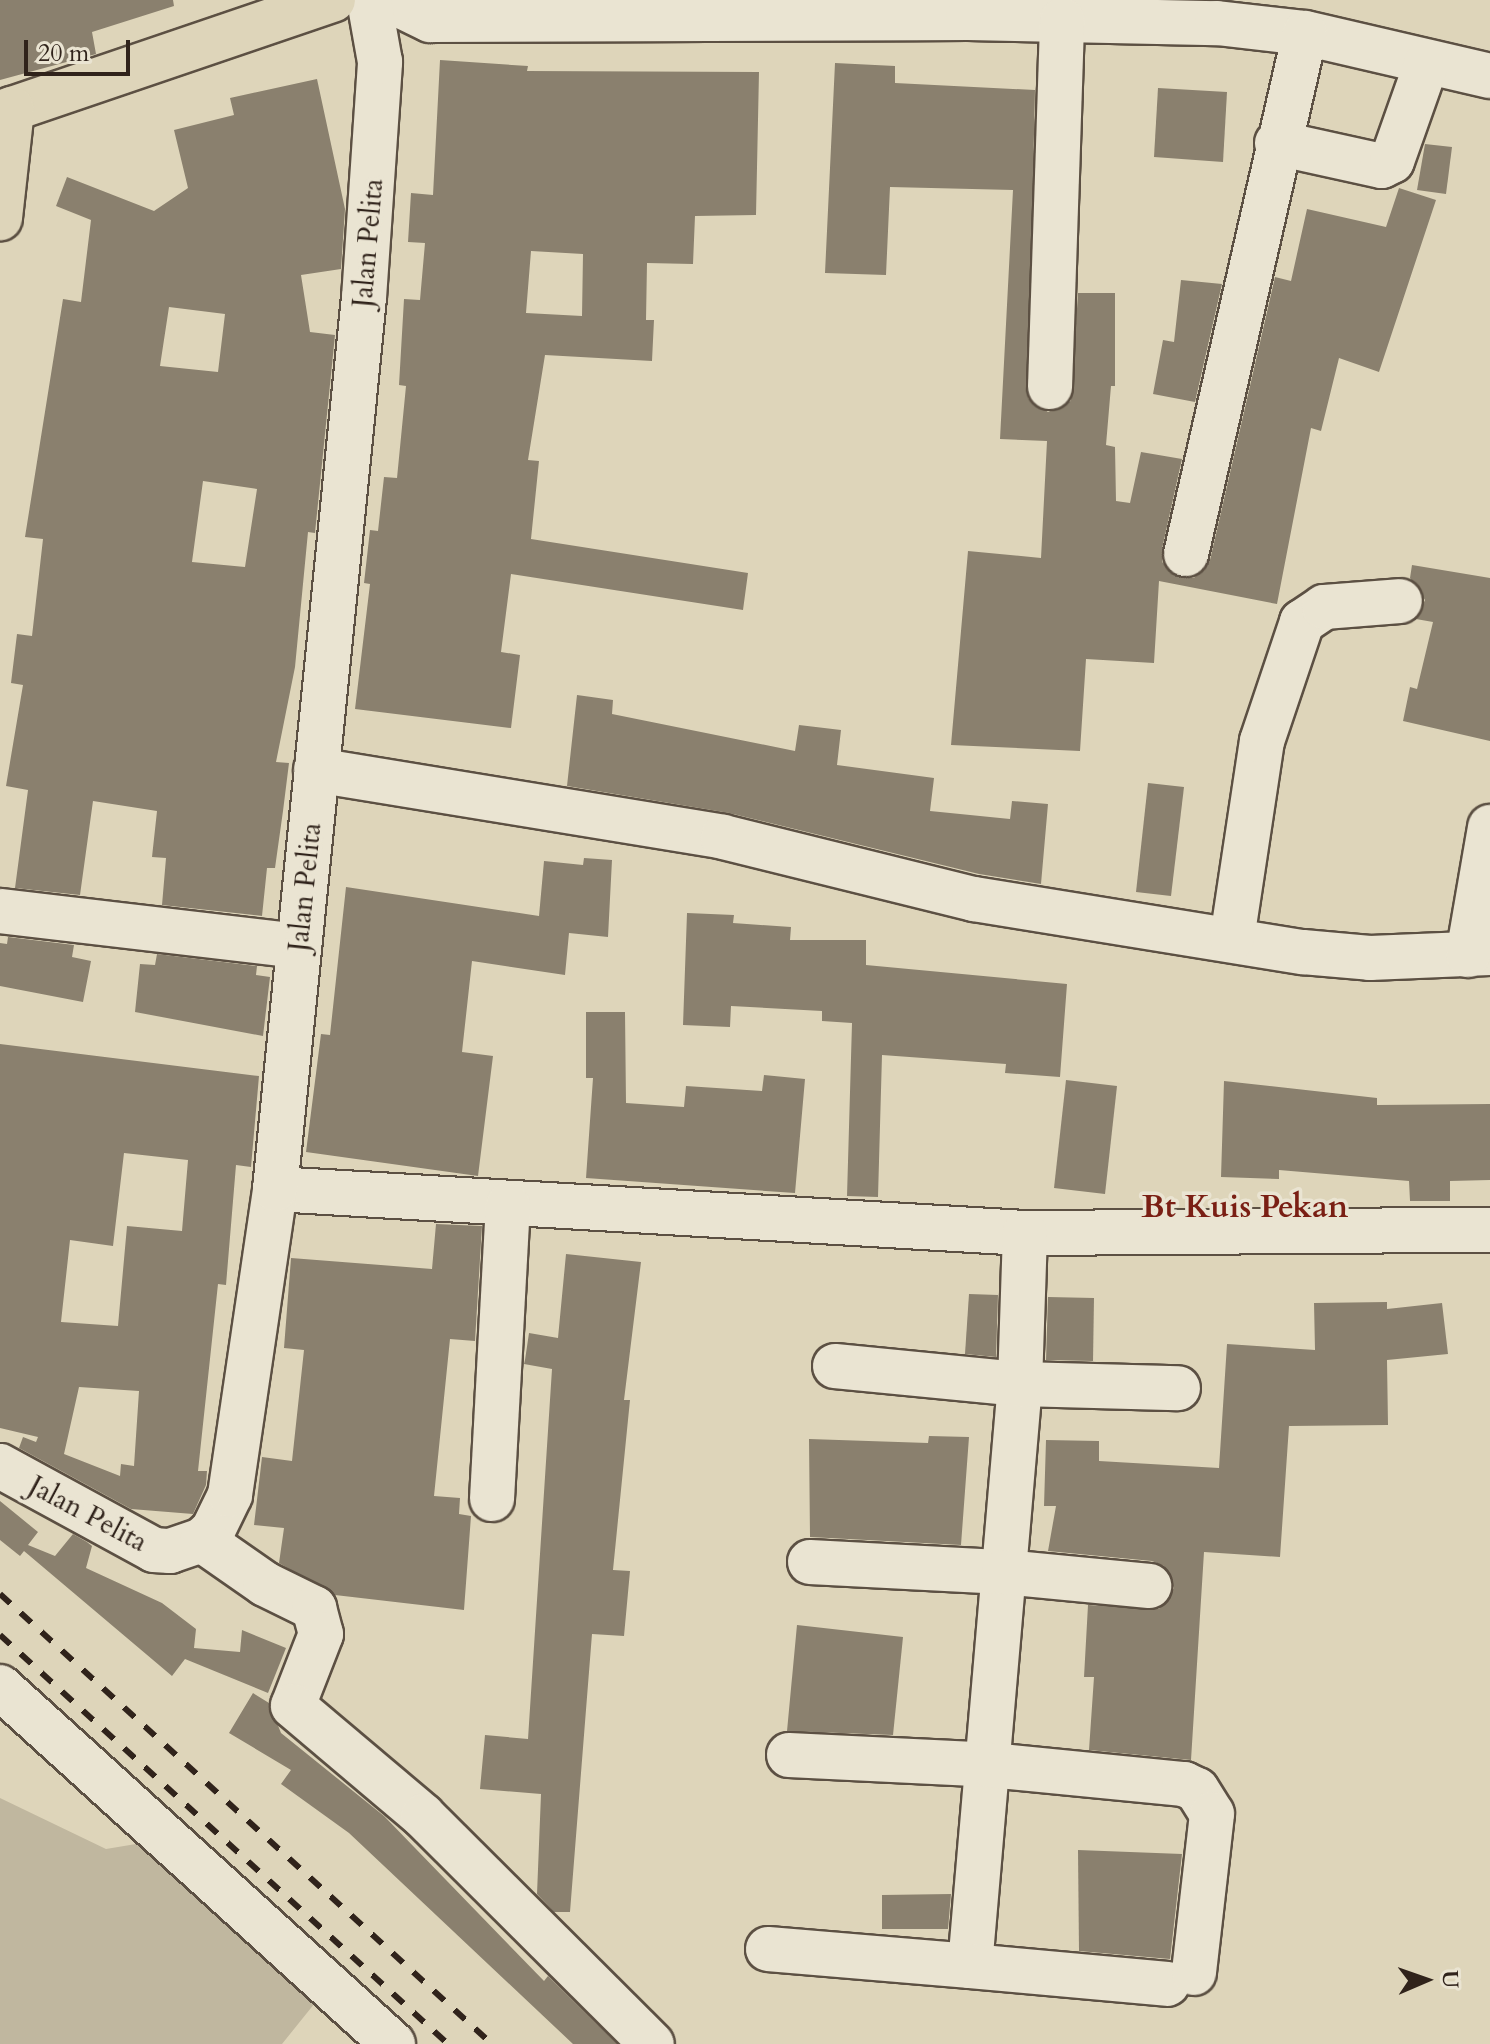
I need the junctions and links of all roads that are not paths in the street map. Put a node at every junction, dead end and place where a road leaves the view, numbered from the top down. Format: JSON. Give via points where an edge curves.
{"nodes":[{"id":1,"x":369,"y":0,"type":"edge"},
{"id":2,"x":389,"y":0,"type":"edge"},
{"id":3,"x":321,"y":1,"type":"edge"},
{"id":4,"x":968,"y":9,"type":"edge"},
{"id":5,"x":1062,"y":20,"type":"junction"},
{"id":6,"x":1305,"y":33,"type":"junction"},
{"id":7,"x":1427,"y":62,"type":"junction"},
{"id":8,"x":1490,"y":76,"type":"edge"},
{"id":9,"x":6,"y":111,"type":"edge"},
{"id":10,"x":1277,"y":143,"type":"junction"},
{"id":11,"x":0,"y":218,"type":"edge"},
{"id":12,"x":1050,"y":387,"type":"dead end"},
{"id":13,"x":1186,"y":554,"type":"dead end"},
{"id":14,"x":1400,"y":601,"type":"dead end"},
{"id":15,"x":316,"y":770,"type":"junction"},
{"id":16,"x":1490,"y":827,"type":"edge"},
{"id":17,"x":0,"y":911,"type":"edge"},
{"id":18,"x":1232,"y":939,"type":"junction"},
{"id":19,"x":299,"y":946,"type":"junction"},
{"id":20,"x":1479,"y":954,"type":"edge"},
{"id":21,"x":275,"y":1189,"type":"junction"},
{"id":22,"x":508,"y":1205,"type":"junction"},
{"id":23,"x":1490,"y":1230,"type":"edge"},
{"id":24,"x":1025,"y":1233,"type":"junction"},
{"id":25,"x":835,"y":1366,"type":"dead end"},
{"id":26,"x":1020,"y":1384,"type":"junction"},
{"id":27,"x":1178,"y":1388,"type":"dead end"},
{"id":28,"x":0,"y":1466,"type":"edge"},
{"id":29,"x":492,"y":1499,"type":"dead end"},
{"id":30,"x":202,"y":1540,"type":"junction"},
{"id":31,"x":810,"y":1562,"type":"dead end"},
{"id":32,"x":1004,"y":1572,"type":"junction"},
{"id":33,"x":1149,"y":1586,"type":"dead end"},
{"id":34,"x":0,"y":1687,"type":"edge"},
{"id":35,"x":789,"y":1755,"type":"dead end"},
{"id":36,"x":990,"y":1765,"type":"junction"},
{"id":37,"x":768,"y":1949,"type":"dead end"},
{"id":38,"x":970,"y":1966,"type":"junction"},
{"id":39,"x":393,"y":2044,"type":"edge"},
{"id":40,"x":652,"y":2044,"type":"edge"}],
"edges":[{"from":1,"to":15,"type":"street","name":"Jalan Pelita","via":[[379,43],[380,89]]},
{"from":2,"to":4,"type":"street","via":[[430,20]]},
{"from":3,"to":9,"type":"main road"},
{"from":4,"to":5,"type":"street"},
{"from":5,"to":6,"type":"street","via":[[1217,23]]},
{"from":5,"to":12,"type":"street"},
{"from":6,"to":7,"type":"street"},
{"from":6,"to":10,"type":"street"},
{"from":7,"to":8,"type":"street"},
{"from":7,"to":10,"type":"street","via":[[1392,161],[1382,166]]},
{"from":9,"to":11,"type":"main road"},
{"from":10,"to":13,"type":"street"},
{"from":14,"to":18,"type":"street","via":[[1324,607],[1302,622],[1262,741]]},
{"from":15,"to":18,"type":"street","via":[[543,803],[723,837],[974,899]]},
{"from":15,"to":19,"type":"street","name":"Jalan Pelita"},
{"from":16,"to":20,"type":"street"},
{"from":17,"to":19,"type":"street"},
{"from":18,"to":20,"type":"street","via":[[1370,958]]},
{"from":19,"to":21,"type":"street","name":"Jalan Pelita"},
{"from":21,"to":22,"type":"street"},
{"from":21,"to":30,"type":"street","name":"Jalan Pelita","via":[[230,1495],[218,1522]]},
{"from":22,"to":24,"type":"street"},
{"from":22,"to":29,"type":"street"},
{"from":23,"to":24,"type":"street"},
{"from":24,"to":26,"type":"street"},
{"from":25,"to":26,"type":"street"},
{"from":26,"to":27,"type":"street"},
{"from":26,"to":32,"type":"street"},
{"from":28,"to":30,"type":"street","name":"Jalan Pelita","via":[[136,1544],[170,1551]]},
{"from":30,"to":40,"type":"street","via":[[265,1584],[314,1608],[321,1634],[293,1706],[423,1816]]},
{"from":31,"to":32,"type":"street"},
{"from":32,"to":33,"type":"street"},
{"from":32,"to":36,"type":"street"},
{"from":34,"to":39,"type":"street"},
{"from":35,"to":36,"type":"street"},
{"from":36,"to":38,"type":"street"},
{"from":36,"to":38,"type":"street","via":[[1184,1784],[1206,1799],[1212,1814],[1180,1978]]},
{"from":37,"to":38,"type":"street"}]}
